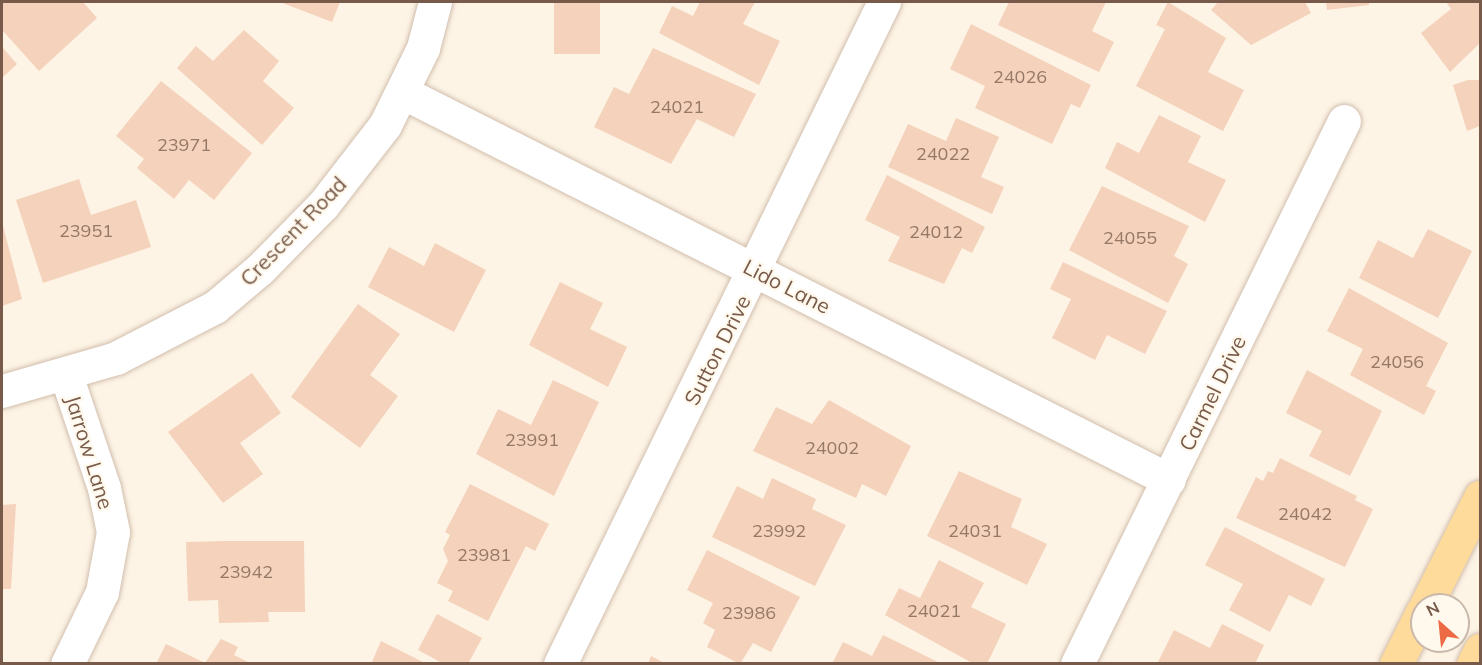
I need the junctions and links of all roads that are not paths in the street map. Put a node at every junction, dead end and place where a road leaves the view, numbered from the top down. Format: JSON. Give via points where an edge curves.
{"nodes":[{"id":1,"x":435,"y":2,"type":"edge"},
{"id":2,"x":884,"y":2,"type":"edge"},
{"id":3,"x":404,"y":93,"type":"junction"},
{"id":4,"x":1344,"y":121,"type":"dead end"},
{"id":5,"x":757,"y":271,"type":"junction"},
{"id":6,"x":66,"y":375,"type":"junction"},
{"id":7,"x":2,"y":391,"type":"edge"},
{"id":8,"x":1169,"y":480,"type":"junction"},
{"id":9,"x":1480,"y":497,"type":"edge"},
{"id":10,"x":1432,"y":593,"type":"edge"},
{"id":11,"x":1410,"y":636,"type":"edge"},
{"id":12,"x":1480,"y":650,"type":"edge"},
{"id":13,"x":67,"y":663,"type":"edge"},
{"id":14,"x":560,"y":663,"type":"edge"},
{"id":15,"x":1077,"y":663,"type":"edge"},
{"id":16,"x":1396,"y":663,"type":"edge"},
{"id":17,"x":1473,"y":663,"type":"edge"}],
"edges":[{"from":1,"to":3,"type":"street","name":"Crescent Road"},
{"from":2,"to":5,"type":"street","name":"Sutton Drive"},
{"from":3,"to":5,"type":"street","name":"Lido Lane"},
{"from":3,"to":6,"type":"street","name":"Crescent Road","via":[[365,156],[323,205],[215,307],[116,358]]},
{"from":4,"to":8,"type":"street","name":"Carmel Drive"},
{"from":5,"to":8,"type":"street","name":"Lido Lane"},
{"from":5,"to":14,"type":"street","name":"Sutton Drive"},
{"from":6,"to":7,"type":"street","name":"Crescent Road"},
{"from":6,"to":13,"type":"street","name":"Jarrow Lane","via":[[104,488],[112,532],[102,592]]},
{"from":8,"to":15,"type":"street","name":"Carmel Drive"},
{"from":9,"to":10,"type":"main road"},
{"from":11,"to":16,"type":"main road"},
{"from":12,"to":17,"type":"main road"}]}
